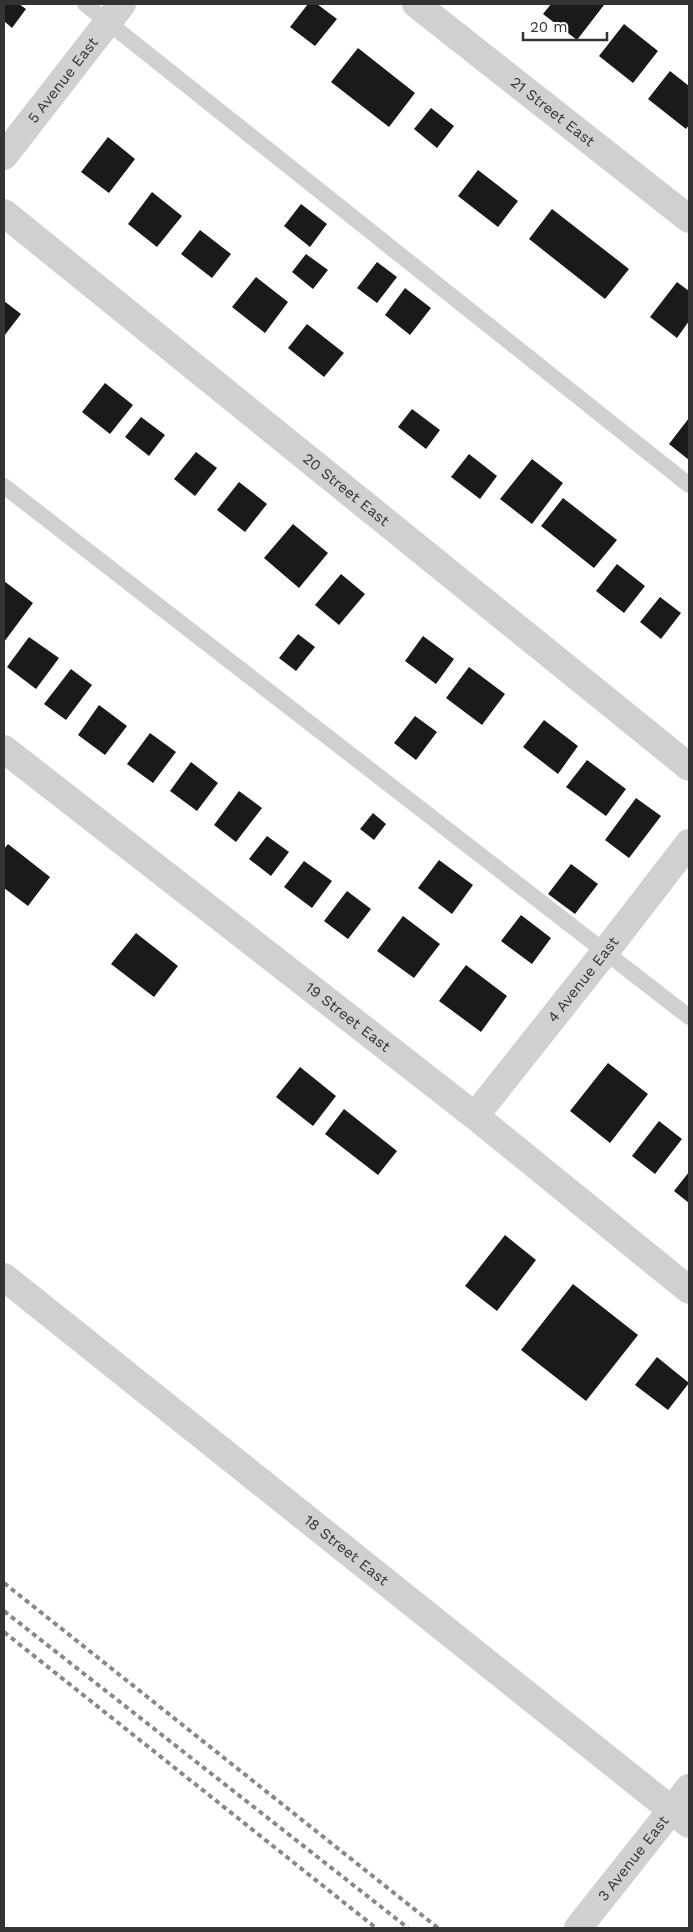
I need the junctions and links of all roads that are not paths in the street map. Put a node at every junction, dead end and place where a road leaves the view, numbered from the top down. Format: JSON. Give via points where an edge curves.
{"nodes":[{"id":1,"x":85,"y":4,"type":"edge"},
{"id":2,"x":416,"y":4,"type":"edge"},
{"id":3,"x":115,"y":13,"type":"edge"},
{"id":4,"x":4,"y":156,"type":"edge"},
{"id":5,"x":4,"y":213,"type":"edge"},
{"id":6,"x":689,"y":219,"type":"edge"},
{"id":7,"x":689,"y":485,"type":"edge"},
{"id":8,"x":4,"y":486,"type":"edge"},
{"id":9,"x":4,"y":749,"type":"edge"},
{"id":10,"x":689,"y":767,"type":"edge"},
{"id":11,"x":689,"y":843,"type":"edge"},
{"id":12,"x":606,"y":952,"type":"junction"},
{"id":13,"x":689,"y":1017,"type":"edge"},
{"id":14,"x":475,"y":1116,"type":"junction"},
{"id":15,"x":4,"y":1277,"type":"edge"},
{"id":16,"x":689,"y":1290,"type":"edge"},
{"id":17,"x":689,"y":1788,"type":"edge"},
{"id":18,"x":681,"y":1817,"type":"edge"},
{"id":19,"x":578,"y":1928,"type":"edge"}],
"edges":[{"from":1,"to":3,"type":"lane"},
{"from":2,"to":6,"type":"street","name":"21 Street East"},
{"from":3,"to":4,"type":"street","name":"5 Avenue East"},
{"from":3,"to":7,"type":"lane"},
{"from":5,"to":10,"type":"street","name":"20 Street East"},
{"from":8,"to":12,"type":"lane"},
{"from":9,"to":14,"type":"street","name":"19 Street East"},
{"from":11,"to":12,"type":"street","name":"4 Avenue East"},
{"from":12,"to":13,"type":"lane"},
{"from":12,"to":14,"type":"street","name":"4 Avenue East"},
{"from":14,"to":16,"type":"street","name":"19 Street East"},
{"from":15,"to":18,"type":"street","name":"18 Street East"},
{"from":17,"to":18,"type":"street","name":"3 Avenue East"},
{"from":18,"to":19,"type":"street","name":"3 Avenue East"}]}
